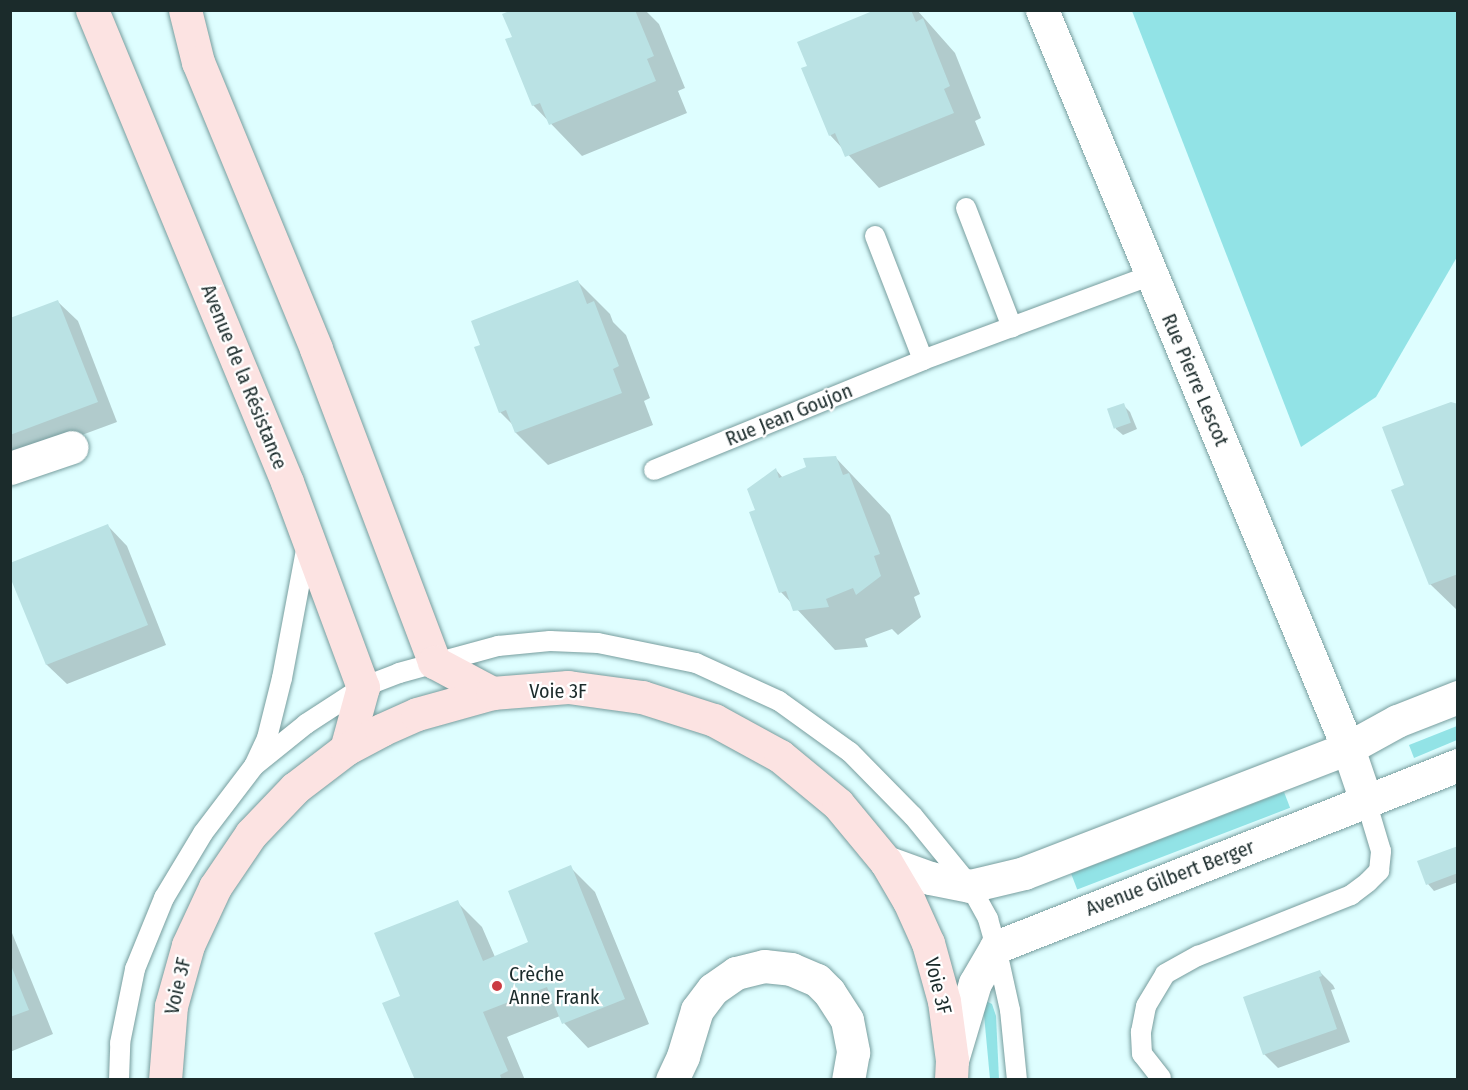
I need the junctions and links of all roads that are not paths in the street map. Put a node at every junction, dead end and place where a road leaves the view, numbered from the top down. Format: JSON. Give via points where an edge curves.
{"nodes":[{"id":1,"x":92,"y":10,"type":"edge"},
{"id":2,"x":185,"y":10,"type":"edge"},
{"id":3,"x":1042,"y":10,"type":"edge"},
{"id":4,"x":966,"y":208,"type":"dead end"},
{"id":5,"x":875,"y":236,"type":"dead end"},
{"id":6,"x":1151,"y":275,"type":"junction"},
{"id":7,"x":1012,"y":327,"type":"junction"},
{"id":8,"x":923,"y":360,"type":"junction"},
{"id":9,"x":72,"y":447,"type":"dead end"},
{"id":10,"x":10,"y":468,"type":"edge"},
{"id":11,"x":654,"y":470,"type":"dead end"},
{"id":12,"x":308,"y":542,"type":"junction"},
{"id":13,"x":434,"y":662,"type":"junction"},
{"id":14,"x":363,"y":687,"type":"junction"},
{"id":15,"x":492,"y":693,"type":"junction"},
{"id":16,"x":1458,"y":697,"type":"edge"},
{"id":17,"x":1348,"y":748,"type":"junction"},
{"id":18,"x":346,"y":749,"type":"junction"},
{"id":19,"x":1458,"y":765,"type":"edge"},
{"id":20,"x":254,"y":766,"type":"junction"},
{"id":21,"x":1366,"y":801,"type":"junction"},
{"id":22,"x":886,"y":862,"type":"junction"},
{"id":23,"x":970,"y":886,"type":"junction"},
{"id":24,"x":996,"y":947,"type":"junction"},
{"id":25,"x":951,"y":1070,"type":"edge"},
{"id":26,"x":1161,"y":1078,"type":"dead end"},
{"id":27,"x":119,"y":1080,"type":"edge"},
{"id":28,"x":165,"y":1080,"type":"edge"},
{"id":29,"x":672,"y":1080,"type":"edge"},
{"id":30,"x":848,"y":1080,"type":"edge"},
{"id":31,"x":1017,"y":1080,"type":"edge"}],
"edges":[{"from":1,"to":12,"type":"main road","name":"Avenue de la Résistance","via":[[287,482]]},
{"from":2,"to":13,"type":"main road","via":[[198,62],[316,349]]},
{"from":3,"to":6,"type":"street","name":"Rue Pierre Lescot"},
{"from":4,"to":7,"type":"lane"},
{"from":5,"to":8,"type":"lane"},
{"from":6,"to":7,"type":"lane","name":"Rue Jean Goujon"},
{"from":6,"to":17,"type":"street","name":"Rue Pierre Lescot"},
{"from":7,"to":8,"type":"lane","name":"Rue Jean Goujon"},
{"from":8,"to":11,"type":"lane","name":"Rue Jean Goujon"},
{"from":9,"to":10,"type":"street"},
{"from":12,"to":14,"type":"main road","name":"Avenue de la Résistance"},
{"from":12,"to":20,"type":"lane","via":[[282,678],[267,738]]},
{"from":13,"to":14,"type":"lane"},
{"from":13,"to":15,"type":"main road"},
{"from":13,"to":23,"type":"lane","via":[[498,646],[550,641],[598,643],[696,663],[779,702],[850,752],[913,816]]},
{"from":14,"to":18,"type":"main road"},
{"from":14,"to":20,"type":"lane","via":[[306,724]]},
{"from":15,"to":18,"type":"main road","name":"Voie 3F","via":[[417,714]]},
{"from":15,"to":22,"type":"main road","name":"Voie 3F","via":[[568,687],[642,697],[714,720],[780,756],[838,804]]},
{"from":16,"to":17,"type":"street","via":[[1397,721]]},
{"from":17,"to":21,"type":"street","name":"Rue Pierre Lescot"},
{"from":17,"to":23,"type":"street","via":[[1024,873]]},
{"from":18,"to":28,"type":"main road","name":"Voie 3F","via":[[295,788],[251,834],[215,887],[188,945],[171,1006]]},
{"from":19,"to":21,"type":"street","name":"Avenue Gilbert Berger"},
{"from":20,"to":27,"type":"lane","via":[[203,833],[164,898],[135,969],[120,1043]]},
{"from":21,"to":24,"type":"street","name":"Avenue Gilbert Berger"},
{"from":21,"to":26,"type":"lane","via":[[1381,850],[1379,871],[1368,882],[1351,895],[1198,956],[1165,974],[1146,1006],[1141,1032],[1142,1054]]},
{"from":22,"to":23,"type":"street","via":[[930,878]]},
{"from":22,"to":25,"type":"main road","name":"Voie 3F","via":[[928,943],[944,1001]]},
{"from":23,"to":24,"type":"lane","via":[[988,919]]},
{"from":24,"to":25,"type":"street","via":[[975,983]]},
{"from":24,"to":31,"type":"lane","via":[[1010,1010]]},
{"from":29,"to":30,"type":"street","via":[[697,1010],[713,989],[736,974],[764,966],[791,969],[817,980],[829,992],[847,1020],[853,1052]]}]}
